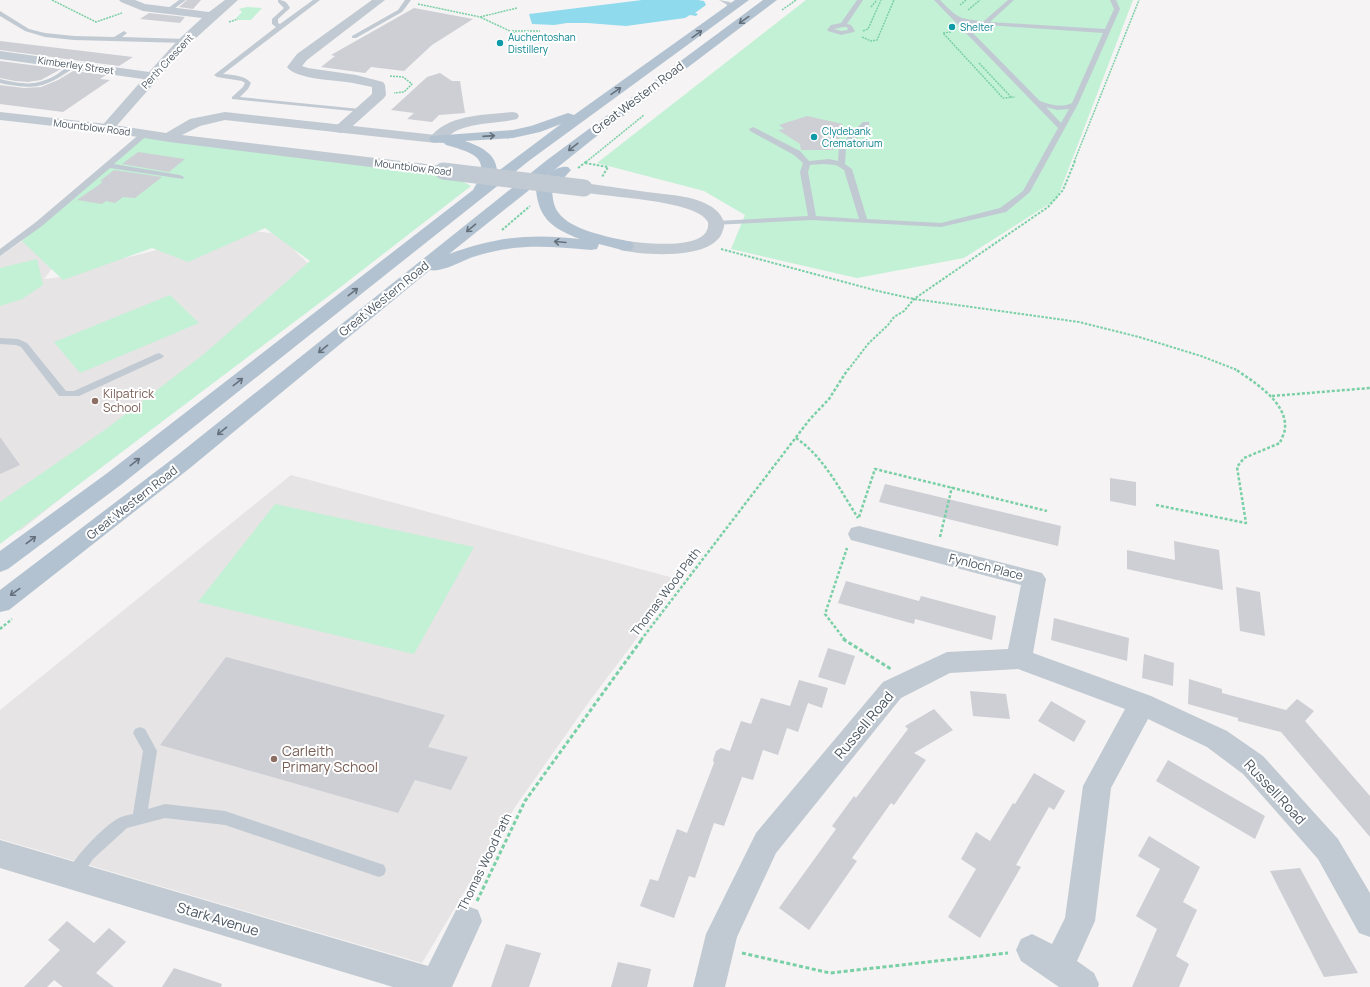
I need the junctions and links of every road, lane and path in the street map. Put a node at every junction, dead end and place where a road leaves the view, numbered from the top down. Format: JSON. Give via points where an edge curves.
{"nodes":[{"id":1,"x":52,"y":0,"type":"edge"},
{"id":2,"x":125,"y":0,"type":"edge"},
{"id":3,"x":184,"y":0,"type":"edge"},
{"id":4,"x":232,"y":0,"type":"edge"},
{"id":5,"x":280,"y":0,"type":"edge"},
{"id":6,"x":317,"y":0,"type":"edge"},
{"id":7,"x":379,"y":0,"type":"edge"},
{"id":8,"x":722,"y":0,"type":"edge"},
{"id":9,"x":743,"y":0,"type":"edge"},
{"id":10,"x":771,"y":0,"type":"edge"},
{"id":11,"x":796,"y":0,"type":"edge"},
{"id":12,"x":860,"y":0,"type":"edge"},
{"id":13,"x":881,"y":0,"type":"edge"},
{"id":14,"x":894,"y":0,"type":"edge"},
{"id":15,"x":937,"y":0,"type":"edge"},
{"id":16,"x":966,"y":0,"type":"edge"},
{"id":17,"x":980,"y":0,"type":"edge"},
{"id":18,"x":1011,"y":0,"type":"edge"},
{"id":19,"x":1113,"y":0,"type":"edge"},
{"id":20,"x":408,"y":1,"type":"edge"},
{"id":21,"x":960,"y":5,"type":"dead end"},
{"id":22,"x":143,"y":6,"type":"junction"},
{"id":23,"x":517,"y":8,"type":"dead end"},
{"id":24,"x":731,"y":8,"type":"junction"},
{"id":25,"x":168,"y":10,"type":"junction"},
{"id":26,"x":968,"y":10,"type":"dead end"},
{"id":27,"x":0,"y":12,"type":"edge"},
{"id":28,"x":777,"y":14,"type":"dead end"},
{"id":29,"x":210,"y":16,"type":"junction"},
{"id":30,"x":480,"y":17,"type":"junction"},
{"id":31,"x":957,"y":20,"type":"junction"},
{"id":32,"x":985,"y":23,"type":"junction"},
{"id":33,"x":842,"y":25,"type":"junction"},
{"id":34,"x":280,"y":27,"type":"junction"},
{"id":35,"x":511,"y":31,"type":"junction"},
{"id":36,"x":540,"y":31,"type":"dead end"},
{"id":37,"x":1108,"y":31,"type":"junction"},
{"id":38,"x":970,"y":32,"type":"junction"},
{"id":39,"x":124,"y":33,"type":"dead end"},
{"id":40,"x":854,"y":33,"type":"junction"},
{"id":41,"x":354,"y":37,"type":"dead end"},
{"id":42,"x":115,"y":39,"type":"junction"},
{"id":43,"x":527,"y":39,"type":"dead end"},
{"id":44,"x":716,"y":40,"type":"junction"},
{"id":45,"x":186,"y":41,"type":"junction"},
{"id":46,"x":0,"y":55,"type":"edge"},
{"id":47,"x":75,"y":65,"type":"junction"},
{"id":48,"x":153,"y":76,"type":"junction"},
{"id":49,"x":0,"y":81,"type":"edge"},
{"id":50,"x":1030,"y":95,"type":"junction"},
{"id":51,"x":1038,"y":103,"type":"junction"},
{"id":52,"x":1075,"y":104,"type":"junction"},
{"id":53,"x":360,"y":111,"type":"junction"},
{"id":54,"x":647,"y":112,"type":"dead end"},
{"id":55,"x":584,"y":114,"type":"junction"},
{"id":56,"x":0,"y":116,"type":"edge"},
{"id":57,"x":512,"y":116,"type":"dead end"},
{"id":58,"x":866,"y":124,"type":"dead end"},
{"id":59,"x":107,"y":128,"type":"junction"},
{"id":60,"x":753,"y":128,"type":"dead end"},
{"id":61,"x":1062,"y":128,"type":"junction"},
{"id":62,"x":341,"y":129,"type":"junction"},
{"id":63,"x":145,"y":134,"type":"junction"},
{"id":64,"x":169,"y":138,"type":"junction"},
{"id":65,"x":436,"y":139,"type":"junction"},
{"id":66,"x":807,"y":163,"type":"junction"},
{"id":67,"x":842,"y":163,"type":"junction"},
{"id":68,"x":108,"y":165,"type":"junction"},
{"id":69,"x":577,"y":166,"type":"junction"},
{"id":70,"x":607,"y":169,"type":"dead end"},
{"id":71,"x":180,"y":177,"type":"dead end"},
{"id":72,"x":479,"y":193,"type":"junction"},
{"id":73,"x":544,"y":201,"type":"junction"},
{"id":74,"x":812,"y":218,"type":"junction"},
{"id":75,"x":863,"y":220,"type":"junction"},
{"id":76,"x":716,"y":223,"type":"junction"},
{"id":77,"x":701,"y":242,"type":"junction"},
{"id":78,"x":626,"y":246,"type":"junction"},
{"id":79,"x":483,"y":248,"type":"junction"},
{"id":80,"x":0,"y":253,"type":"edge"},
{"id":81,"x":419,"y":271,"type":"junction"},
{"id":82,"x":914,"y":299,"type":"junction"},
{"id":83,"x":0,"y":341,"type":"edge"},
{"id":84,"x":159,"y":356,"type":"dead end"},
{"id":85,"x":1370,"y":388,"type":"edge"},
{"id":86,"x":1271,"y":396,"type":"junction"},
{"id":87,"x":796,"y":438,"type":"junction"},
{"id":88,"x":952,"y":487,"type":"dead end"},
{"id":89,"x":1156,"y":505,"type":"dead end"},
{"id":90,"x":859,"y":526,"type":"joint"},
{"id":91,"x":935,"y":555,"type":"junction"},
{"id":92,"x":0,"y":564,"type":"edge"},
{"id":93,"x":0,"y":603,"type":"edge"},
{"id":94,"x":1019,"y":659,"type":"junction"},
{"id":95,"x":1142,"y":704,"type":"junction"},
{"id":96,"x":140,"y":733,"type":"dead end"},
{"id":97,"x":139,"y":818,"type":"junction"},
{"id":98,"x":0,"y":854,"type":"edge"},
{"id":99,"x":378,"y":870,"type":"dead end"},
{"id":100,"x":73,"y":876,"type":"junction"},
{"id":101,"x":467,"y":921,"type":"joint"},
{"id":102,"x":1370,"y":922,"type":"edge"},
{"id":103,"x":718,"y":948,"type":"junction"},
{"id":104,"x":1045,"y":959,"type":"junction"},
{"id":105,"x":1083,"y":984,"type":"dead end"},
{"id":106,"x":435,"y":985,"type":"edge"},
{"id":107,"x":710,"y":987,"type":"edge"}],
"edges":[{"from":1,"to":22,"type":"path","via":[[96,22]]},
{"from":2,"to":22,"type":"street"},
{"from":3,"to":25,"type":"lane"},
{"from":4,"to":29,"type":"street","name":"Perth Crescent"},
{"from":5,"to":34,"type":"lane","via":[[287,8],[274,22]]},
{"from":6,"to":34,"type":"lane"},
{"from":7,"to":53,"type":"street","via":[[302,57],[294,67],[305,72],[356,79],[378,85],[379,95]]},
{"from":8,"to":24,"type":"lane"},
{"from":9,"to":24,"type":"main road","name":"Great Western Road"},
{"from":10,"to":44,"type":"main road","name":"Great Western Road","one_way":true},
{"from":11,"to":28,"type":"path"},
{"from":12,"to":33,"type":"lane"},
{"from":13,"to":40,"type":"path","via":[[868,29]]},
{"from":14,"to":40,"type":"path","via":[[877,40],[870,41]]},
{"from":15,"to":31,"type":"lane"},
{"from":16,"to":21,"type":"path"},
{"from":17,"to":26,"type":"path"},
{"from":18,"to":32,"type":"lane"},
{"from":19,"to":37,"type":"lane","via":[[1117,9]]},
{"from":20,"to":30,"type":"path"},
{"from":20,"to":41,"type":"lane","via":[[400,11]]},
{"from":22,"to":25,"type":"street"},
{"from":23,"to":30,"type":"path"},
{"from":55,"to":24,"type":"main road","name":"Great Western Road","one_way":true},
{"from":25,"to":29,"type":"street"},
{"from":27,"to":42,"type":"lane","via":[[27,30],[39,33],[74,38]]},
{"from":29,"to":45,"type":"street","name":"Perth Crescent"},
{"from":30,"to":35,"type":"path"},
{"from":31,"to":32,"type":"lane"},
{"from":31,"to":38,"type":"lane"},
{"from":32,"to":37,"type":"lane"},
{"from":32,"to":38,"type":"lane"},
{"from":33,"to":40,"type":"lane","via":[[851,28]]},
{"from":33,"to":40,"type":"lane","via":[[833,26],[830,30]]},
{"from":34,"to":53,"type":"lane","via":[[217,76],[244,79],[248,83],[234,98]]},
{"from":35,"to":36,"type":"path"},
{"from":35,"to":43,"type":"path"},
{"from":37,"to":52,"type":"lane"},
{"from":38,"to":50,"type":"lane"},
{"from":38,"to":50,"type":"path","via":[[943,33],[1003,98]]},
{"from":39,"to":42,"type":"lane"},
{"from":42,"to":45,"type":"lane"},
{"from":44,"to":69,"type":"main road","via":[[700,63]]},
{"from":44,"to":81,"type":"main road","name":"Great Western Road","one_way":true,"via":[[598,127]]},
{"from":45,"to":48,"type":"street","name":"Perth Crescent"},
{"from":46,"to":47,"type":"street","name":"Kimberley Street"},
{"from":47,"to":48,"type":"street","name":"Kimberley Street"},
{"from":47,"to":49,"type":"lane","via":[[38,85]]},
{"from":48,"to":59,"type":"street","name":"Perth Crescent"},
{"from":50,"to":51,"type":"lane"},
{"from":51,"to":52,"type":"lane","via":[[1060,108],[1068,108]]},
{"from":51,"to":61,"type":"lane"},
{"from":52,"to":61,"type":"lane"},
{"from":53,"to":62,"type":"street"},
{"from":54,"to":69,"type":"path"},
{"from":65,"to":55,"type":"main road","one_way":true,"via":[[513,134]]},
{"from":55,"to":72,"type":"main road","name":"Great Western Road"},
{"from":56,"to":59,"type":"street","name":"Mountblow Road"},
{"from":57,"to":65,"type":"street","via":[[464,122],[440,133]]},
{"from":58,"to":67,"type":"lane","via":[[842,148]]},
{"from":59,"to":63,"type":"street","name":"Mountblow Road"},
{"from":60,"to":66,"type":"lane","via":[[797,153]]},
{"from":61,"to":75,"type":"lane","via":[[1026,192],[1003,210],[940,225]]},
{"from":62,"to":64,"type":"street","via":[[225,116],[188,124]]},
{"from":62,"to":65,"type":"street"},
{"from":63,"to":64,"type":"street","name":"Mountblow Road"},
{"from":63,"to":68,"type":"lane"},
{"from":64,"to":76,"type":"street","name":"Mountblow Road","bridge":true,"via":[[668,199],[693,204],[713,216]]},
{"from":65,"to":72,"type":"main road","via":[[472,149],[484,156],[488,162],[489,173]]},
{"from":66,"to":67,"type":"lane"},
{"from":66,"to":74,"type":"lane","via":[[804,172]]},
{"from":67,"to":75,"type":"lane","via":[[848,169]]},
{"from":68,"to":71,"type":"lane"},
{"from":68,"to":80,"type":"lane","via":[[39,224]]},
{"from":69,"to":70,"type":"path","via":[[608,167]]},
{"from":69,"to":73,"type":"main road","via":[[555,177],[544,190]]},
{"from":92,"to":72,"type":"main road","name":"Great Western Road","one_way":true,"via":[[114,479]]},
{"from":73,"to":78,"type":"main road","via":[[552,217],[560,223],[588,236]]},
{"from":73,"to":79,"type":"path","via":[[535,202]]},
{"from":74,"to":75,"type":"lane"},
{"from":74,"to":76,"type":"lane"},
{"from":76,"to":77,"type":"street","via":[[714,233]]},
{"from":77,"to":78,"type":"street","via":[[675,249]]},
{"from":77,"to":82,"type":"path","via":[[828,279]]},
{"from":78,"to":79,"type":"main road","one_way":true,"via":[[608,247],[542,240]]},
{"from":79,"to":81,"type":"main road"},
{"from":81,"to":93,"type":"main road","name":"Great Western Road","one_way":true,"via":[[168,475]]},
{"from":82,"to":86,"type":"path","via":[[1079,322],[1139,337],[1235,369]]},
{"from":82,"to":87,"type":"path","name":"Thomas Wood Path","via":[[868,344]]},
{"from":83,"to":84,"type":"lane","via":[[24,345],[63,394],[75,394]]},
{"from":85,"to":86,"type":"path"},
{"from":86,"to":89,"type":"path","via":[[1281,410],[1285,428],[1280,443],[1244,458],[1237,467],[1246,523]]},
{"from":87,"to":90,"type":"path","via":[[818,457]]},
{"from":87,"to":101,"type":"path","name":"Thomas Wood Path","via":[[681,586],[525,801]]},
{"from":88,"to":91,"type":"path"},
{"from":90,"to":91,"type":"street","name":"Fynloch Place"},
{"from":91,"to":94,"type":"street","name":"Fynloch Place","via":[[1034,580]]},
{"from":94,"to":95,"type":"street","name":"Russell Road"},
{"from":94,"to":103,"type":"street","name":"Russell Road","via":[[947,663],[892,690],[766,843],[722,934]]},
{"from":95,"to":102,"type":"street","name":"Russell Road","via":[[1217,739],[1253,765],[1328,849]]},
{"from":95,"to":104,"type":"street","via":[[1097,786],[1080,921]]},
{"from":96,"to":97,"type":"lane","via":[[150,751]]},
{"from":97,"to":99,"type":"lane","via":[[165,811],[225,818]]},
{"from":97,"to":100,"type":"lane","via":[[123,823],[88,854]]},
{"from":98,"to":100,"type":"street","name":"Stark Avenue"},
{"from":100,"to":106,"type":"street","name":"Stark Avenue"},
{"from":101,"to":106,"type":"street"},
{"from":103,"to":104,"type":"path","via":[[830,973]]},
{"from":103,"to":107,"type":"street","name":"Russell Road"},
{"from":104,"to":105,"type":"street"}]}
